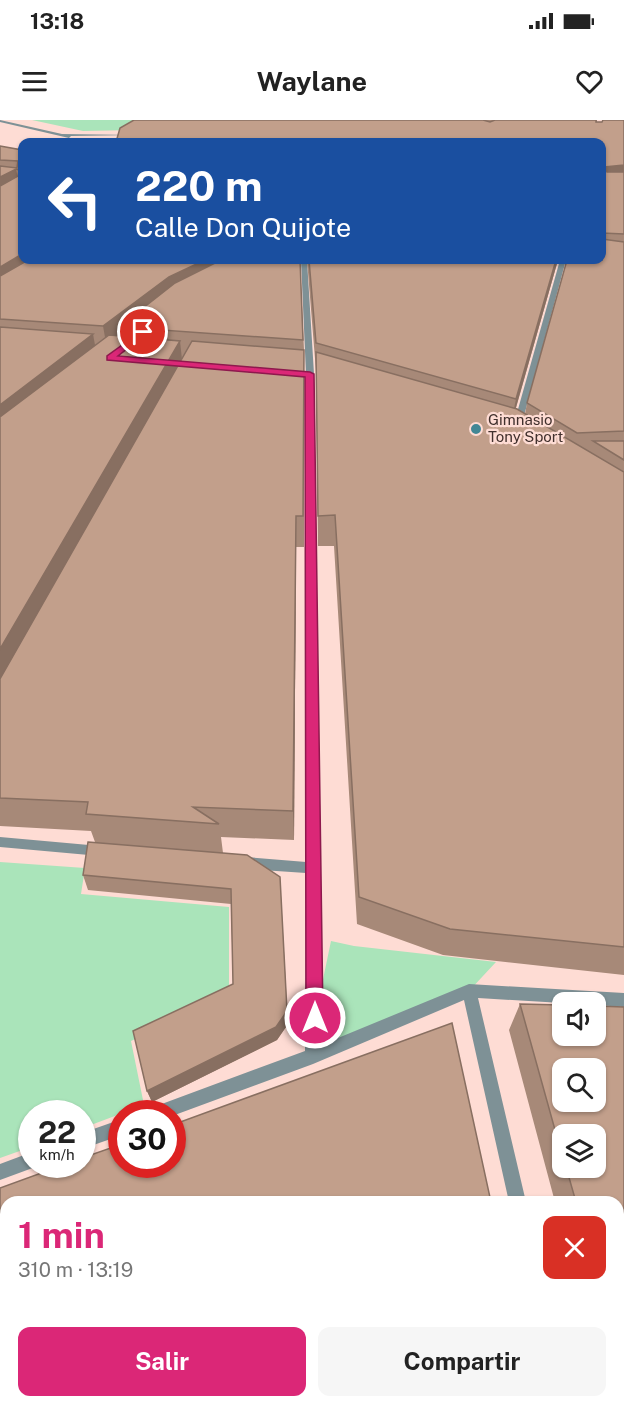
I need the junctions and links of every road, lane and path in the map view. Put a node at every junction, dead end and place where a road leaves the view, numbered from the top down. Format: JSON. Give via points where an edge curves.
{"nodes":[{"id":1,"x":0,"y":121,"type":"edge"},
{"id":2,"x":63,"y":135,"type":"junction"},
{"id":3,"x":135,"y":135,"type":"junction"},
{"id":4,"x":146,"y":135,"type":"edge"},
{"id":5,"x":74,"y":138,"type":"edge"},
{"id":6,"x":129,"y":138,"type":"edge"},
{"id":7,"x":304,"y":264,"type":"edge"},
{"id":8,"x":562,"y":264,"type":"edge"},
{"id":9,"x":504,"y":430,"type":"edge"},
{"id":10,"x":515,"y":434,"type":"junction"},
{"id":11,"x":525,"y":439,"type":"edge"},
{"id":12,"x":0,"y":843,"type":"edge"},
{"id":13,"x":115,"y":852,"type":"edge"},
{"id":14,"x":231,"y":862,"type":"edge"},
{"id":15,"x":314,"y":868,"type":"junction"},
{"id":16,"x":469,"y":991,"type":"junction"},
{"id":17,"x":624,"y":1000,"type":"edge"},
{"id":18,"x":313,"y":1056,"type":"junction"},
{"id":19,"x":186,"y":1103,"type":"edge"},
{"id":20,"x":18,"y":1165,"type":"edge"},
{"id":21,"x":0,"y":1172,"type":"edge"},
{"id":22,"x":517,"y":1196,"type":"edge"}],
"edges":[{"from":1,"to":2,"type":"street"},
{"from":2,"to":3,"type":"street"},
{"from":2,"to":5,"type":"street"},
{"from":3,"to":4,"type":"street"},
{"from":3,"to":6,"type":"street"},
{"from":7,"to":15,"type":"street","via":[[309,375]]},
{"from":8,"to":10,"type":"street"},
{"from":9,"to":10,"type":"street"},
{"from":10,"to":11,"type":"street"},
{"from":12,"to":13,"type":"street"},
{"from":14,"to":15,"type":"street"},
{"from":15,"to":18,"type":"street"},
{"from":16,"to":17,"type":"street"},
{"from":16,"to":18,"type":"street"},
{"from":16,"to":22,"type":"street"},
{"from":18,"to":19,"type":"street"},
{"from":20,"to":21,"type":"street"}]}
